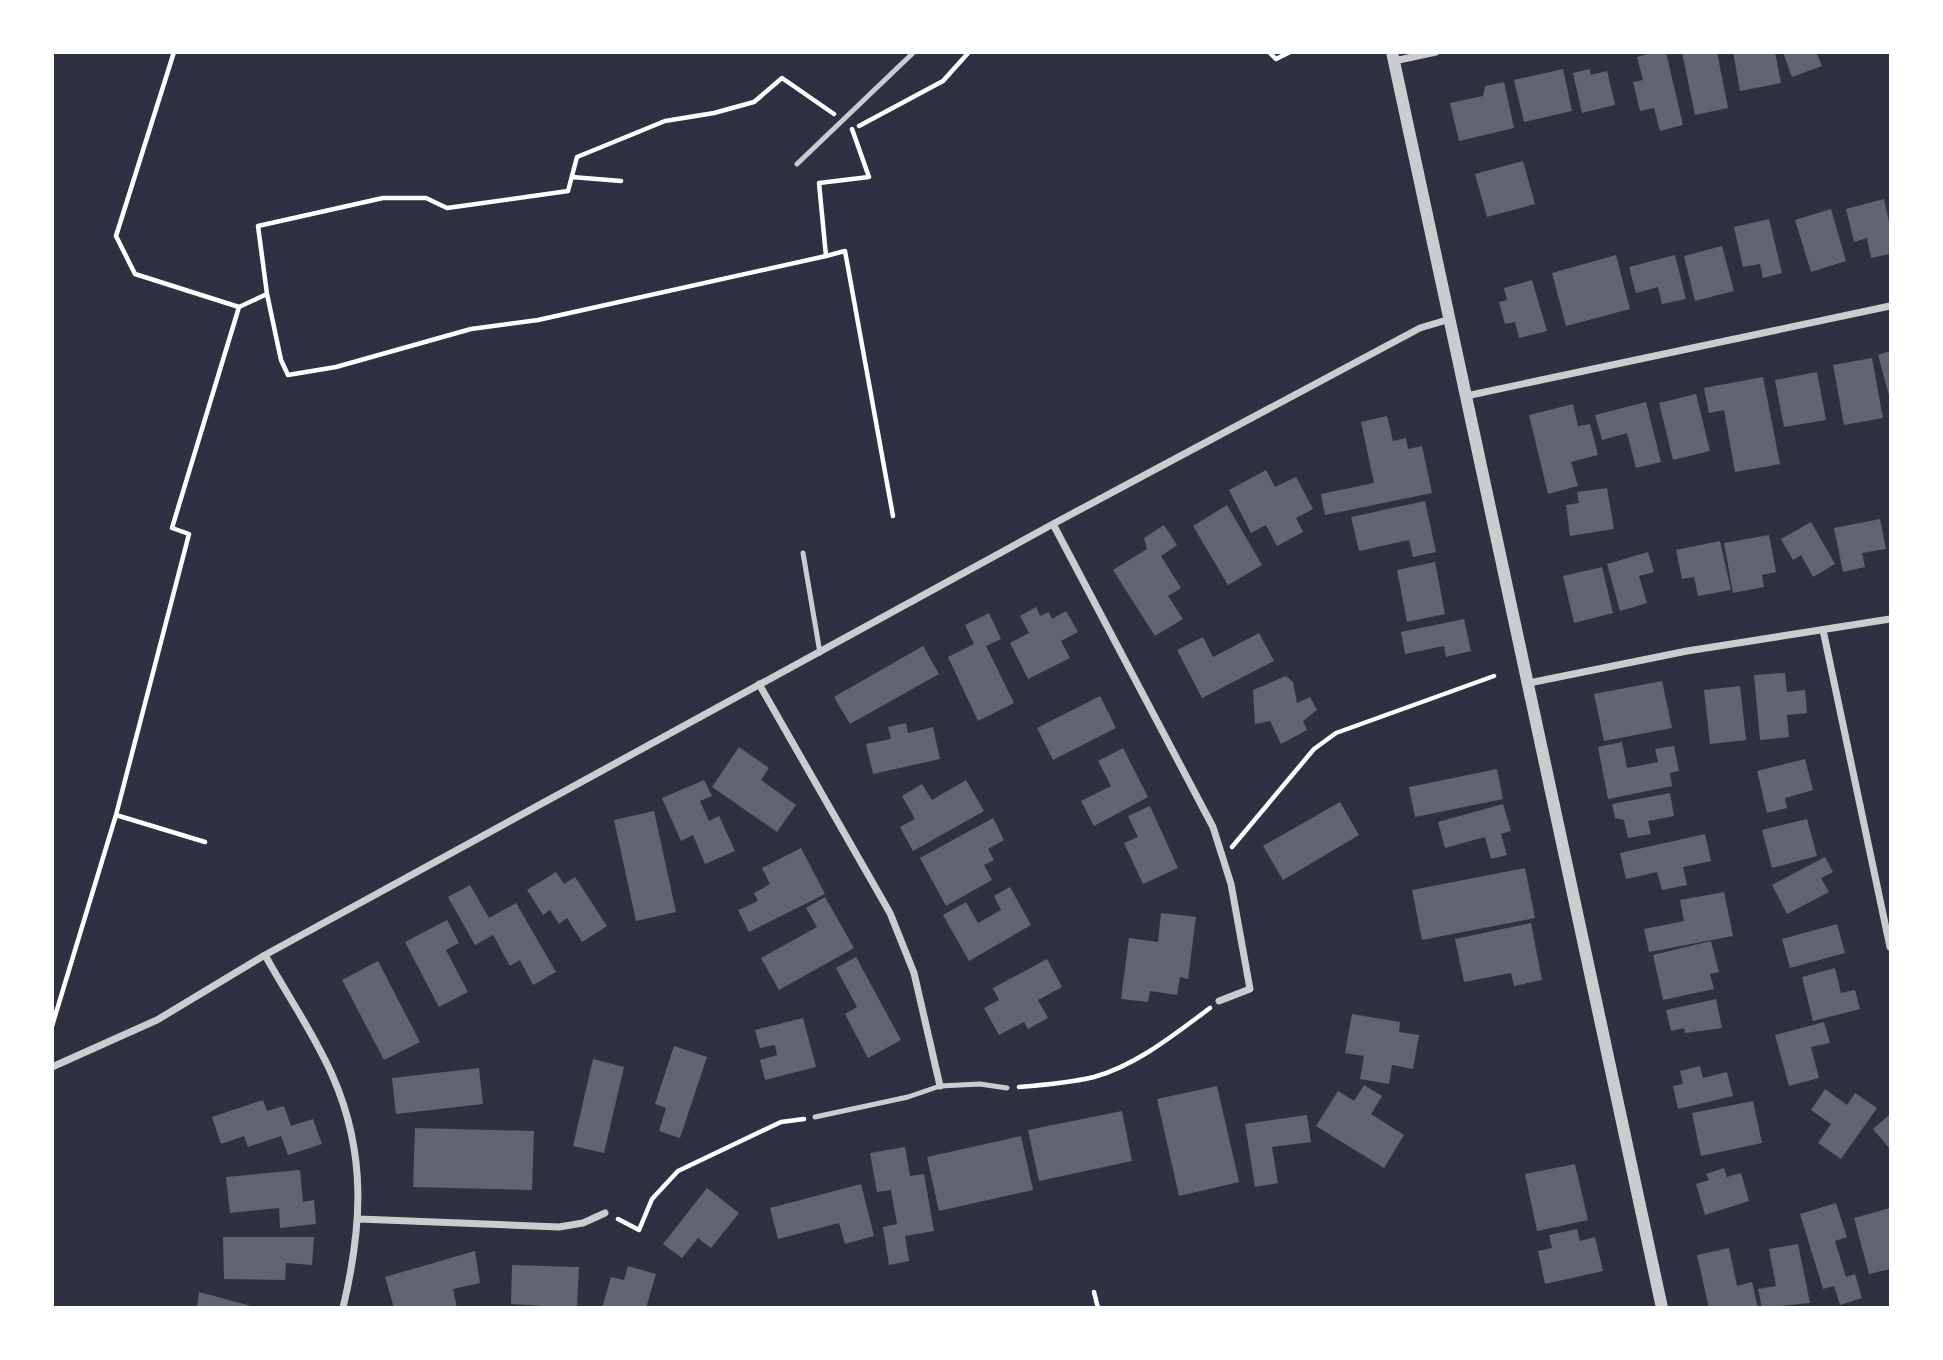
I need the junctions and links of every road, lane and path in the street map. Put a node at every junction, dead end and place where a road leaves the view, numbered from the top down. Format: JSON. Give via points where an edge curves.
{"nodes":[{"id":1,"x":174,"y":52,"type":"edge"},
{"id":2,"x":914,"y":52,"type":"edge"},
{"id":3,"x":969,"y":52,"type":"edge"},
{"id":4,"x":1269,"y":52,"type":"edge"},
{"id":5,"x":1290,"y":52,"type":"edge"},
{"id":6,"x":1436,"y":52,"type":"edge"},
{"id":7,"x":1393,"y":57,"type":"edge"},
{"id":8,"x":844,"y":122,"type":"junction"},
{"id":9,"x":852,"y":130,"type":"junction"},
{"id":10,"x":797,"y":164,"type":"dead end"},
{"id":11,"x":572,"y":177,"type":"junction"},
{"id":12,"x":621,"y":181,"type":"dead end"},
{"id":13,"x":826,"y":256,"type":"junction"},
{"id":14,"x":267,"y":294,"type":"junction"},
{"id":15,"x":1891,"y":306,"type":"edge"},
{"id":16,"x":239,"y":307,"type":"junction"},
{"id":17,"x":1450,"y":319,"type":"junction"},
{"id":18,"x":1466,"y":396,"type":"junction"},
{"id":19,"x":893,"y":516,"type":"dead end"},
{"id":20,"x":1053,"y":524,"type":"junction"},
{"id":21,"x":803,"y":553,"type":"dead end"},
{"id":22,"x":1891,"y":619,"type":"edge"},
{"id":23,"x":1823,"y":630,"type":"junction"},
{"id":24,"x":820,"y":653,"type":"junction"},
{"id":25,"x":1494,"y":676,"type":"dead end"},
{"id":26,"x":1529,"y":683,"type":"junction"},
{"id":27,"x":759,"y":684,"type":"junction"},
{"id":28,"x":116,"y":815,"type":"junction"},
{"id":29,"x":205,"y":842,"type":"dead end"},
{"id":30,"x":1223,"y":858,"type":"junction"},
{"id":31,"x":1891,"y":947,"type":"edge"},
{"id":32,"x":265,"y":955,"type":"junction"},
{"id":33,"x":1219,"y":1001,"type":"joint"},
{"id":34,"x":52,"y":1026,"type":"edge"},
{"id":35,"x":52,"y":1067,"type":"edge"},
{"id":36,"x":940,"y":1086,"type":"junction"},
{"id":37,"x":1007,"y":1088,"type":"joint"},
{"id":38,"x":815,"y":1118,"type":"joint"},
{"id":39,"x":605,"y":1213,"type":"joint"},
{"id":40,"x":359,"y":1219,"type":"junction"},
{"id":41,"x":1094,"y":1292,"type":"dead end"},
{"id":42,"x":343,"y":1307,"type":"edge"},
{"id":43,"x":1098,"y":1307,"type":"edge"},
{"id":44,"x":1662,"y":1307,"type":"edge"}],
"edges":[{"from":1,"to":16,"type":"path","via":[[116,236],[135,274]]},
{"from":2,"to":8,"type":"lane"},
{"from":3,"to":9,"type":"path","via":[[943,80]]},
{"from":4,"to":5,"type":"path","via":[[1276,59]]},
{"from":6,"to":7,"type":"street"},
{"from":7,"to":17,"type":"street"},
{"from":8,"to":9,"type":"path"},
{"from":8,"to":10,"type":"lane"},
{"from":8,"to":11,"type":"path","via":[[782,78],[754,102],[665,121],[577,157]]},
{"from":9,"to":13,"type":"path","via":[[869,177],[819,183]]},
{"from":11,"to":12,"type":"path"},
{"from":11,"to":14,"type":"path","via":[[568,191],[447,208],[426,198],[383,198],[258,226]]},
{"from":13,"to":14,"type":"path","via":[[538,320],[471,329],[336,367],[288,375]]},
{"from":13,"to":19,"type":"path","via":[[845,251]]},
{"from":14,"to":16,"type":"path"},
{"from":15,"to":18,"type":"street"},
{"from":16,"to":28,"type":"path","via":[[172,528],[189,534]]},
{"from":17,"to":18,"type":"street"},
{"from":17,"to":20,"type":"street","via":[[1420,328]]},
{"from":18,"to":26,"type":"street"},
{"from":20,"to":24,"type":"street"},
{"from":20,"to":30,"type":"street","via":[[1213,827]]},
{"from":21,"to":24,"type":"lane"},
{"from":22,"to":23,"type":"street"},
{"from":23,"to":26,"type":"street"},
{"from":23,"to":31,"type":"street"},
{"from":24,"to":27,"type":"street"},
{"from":25,"to":30,"type":"path","via":[[1336,733],[1314,749]]},
{"from":26,"to":44,"type":"street"},
{"from":27,"to":32,"type":"street"},
{"from":27,"to":36,"type":"street","via":[[890,913],[914,973]]},
{"from":28,"to":29,"type":"path"},
{"from":28,"to":34,"type":"path"},
{"from":30,"to":33,"type":"street","via":[[1250,989]]},
{"from":32,"to":35,"type":"street","via":[[157,1020]]},
{"from":32,"to":40,"type":"street","via":[[337,1086],[354,1149]]},
{"from":33,"to":37,"type":"path","via":[[1170,1038],[1111,1071],[1059,1084]]},
{"from":36,"to":37,"type":"lane"},
{"from":36,"to":38,"type":"lane"},
{"from":38,"to":39,"type":"path","via":[[780,1122],[678,1171],[652,1199],[639,1230]]},
{"from":39,"to":40,"type":"street","via":[[559,1227]]},
{"from":40,"to":42,"type":"street"},
{"from":41,"to":43,"type":"path"}]}
